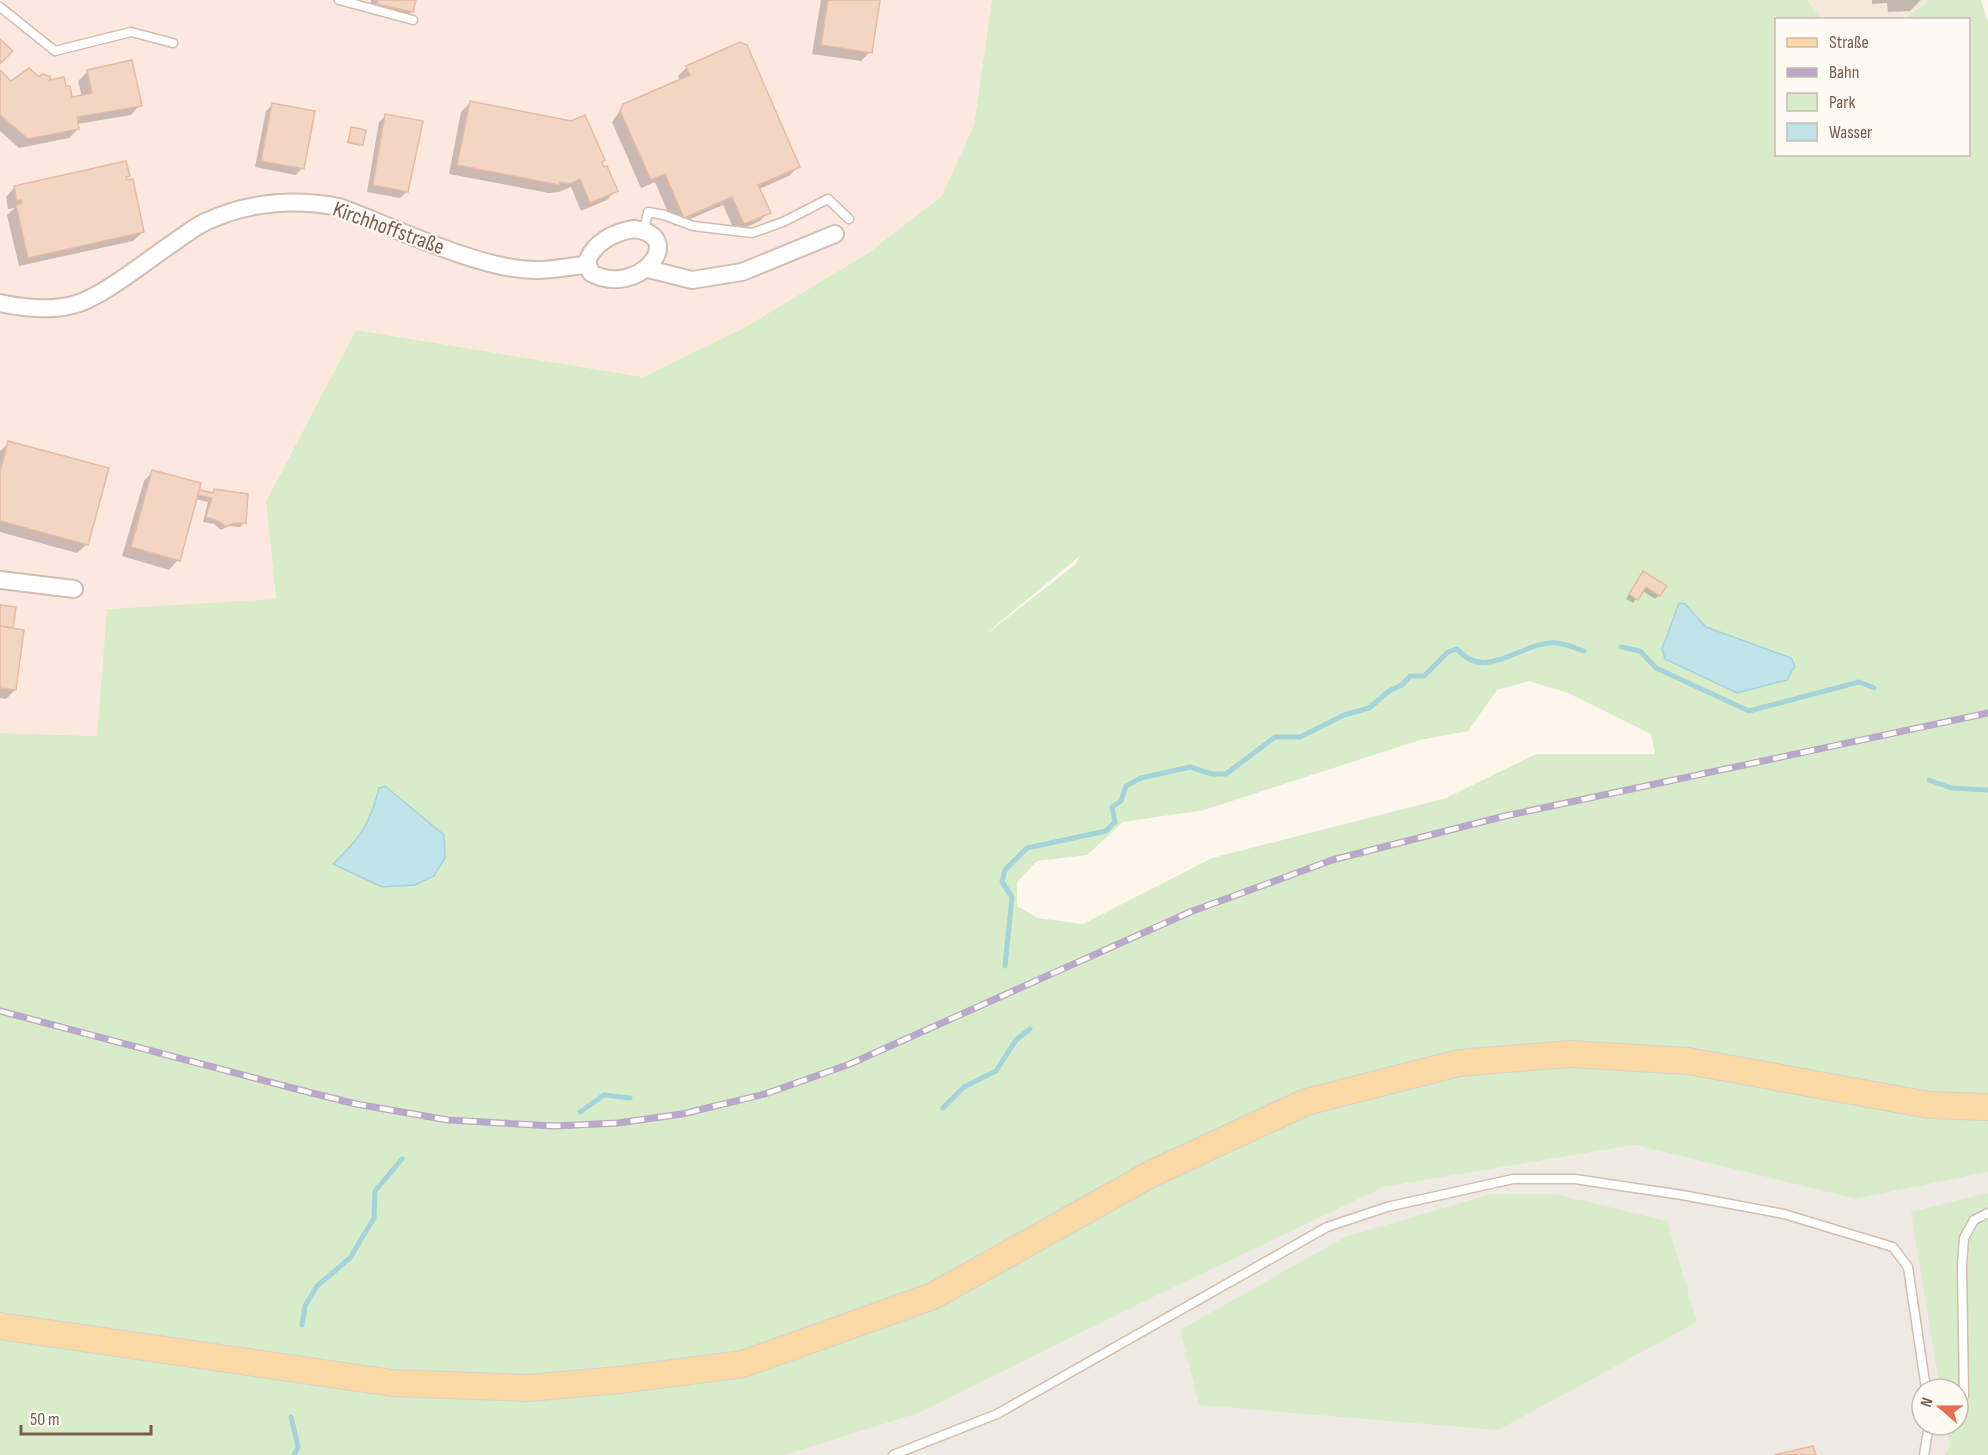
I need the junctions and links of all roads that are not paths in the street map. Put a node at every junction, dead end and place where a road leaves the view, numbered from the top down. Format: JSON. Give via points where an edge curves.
{"nodes":[{"id":1,"x":339,"y":0,"type":"edge"},
{"id":2,"x":0,"y":7,"type":"edge"},
{"id":3,"x":413,"y":20,"type":"dead end"},
{"id":4,"x":173,"y":42,"type":"dead end"},
{"id":5,"x":849,"y":219,"type":"dead end"},
{"id":6,"x":644,"y":230,"type":"junction"},
{"id":7,"x":835,"y":234,"type":"dead end"},
{"id":8,"x":587,"y":264,"type":"junction"},
{"id":9,"x":648,"y":269,"type":"junction"},
{"id":10,"x":0,"y":303,"type":"edge"},
{"id":11,"x":0,"y":580,"type":"edge"},
{"id":12,"x":74,"y":589,"type":"dead end"},
{"id":13,"x":1988,"y":1107,"type":"edge"},
{"id":14,"x":1988,"y":1213,"type":"edge"},
{"id":15,"x":0,"y":1326,"type":"edge"},
{"id":16,"x":1924,"y":1377,"type":"edge"},
{"id":17,"x":1964,"y":1377,"type":"edge"},
{"id":18,"x":1927,"y":1437,"type":"edge"},
{"id":19,"x":893,"y":1455,"type":"edge"},
{"id":20,"x":1924,"y":1455,"type":"edge"}],
"edges":[{"from":1,"to":3,"type":"lane"},
{"from":2,"to":4,"type":"lane","via":[[55,51],[131,32]]},
{"from":5,"to":6,"type":"lane","via":[[828,199],[752,233],[693,226],[648,212]]},
{"from":6,"to":8,"type":"street","via":[[610,236],[590,254]]},
{"from":6,"to":9,"type":"street","via":[[653,236],[657,249]]},
{"from":7,"to":9,"type":"street","via":[[742,272],[692,280]]},
{"from":8,"to":9,"type":"street","via":[[598,277],[631,275]]},
{"from":8,"to":10,"type":"street","name":"Kirchhoffstraße","via":[[536,270],[505,266],[476,259],[339,207],[274,202],[237,209],[202,223],[100,292],[74,305],[43,308]]},
{"from":11,"to":12,"type":"street"},
{"from":13,"to":15,"type":"main road","via":[[1929,1105],[1688,1061],[1570,1054],[1459,1063],[1306,1102],[1150,1174],[933,1296],[743,1364],[619,1380],[528,1388],[392,1383]]},
{"from":14,"to":17,"type":"lane","via":[[1974,1220],[1964,1238]]},
{"from":16,"to":19,"type":"lane","via":[[1908,1267],[1893,1247],[1784,1214],[1682,1195],[1575,1179],[1512,1179],[1387,1207],[1327,1227],[997,1413]]},
{"from":18,"to":20,"type":"lane"}]}
